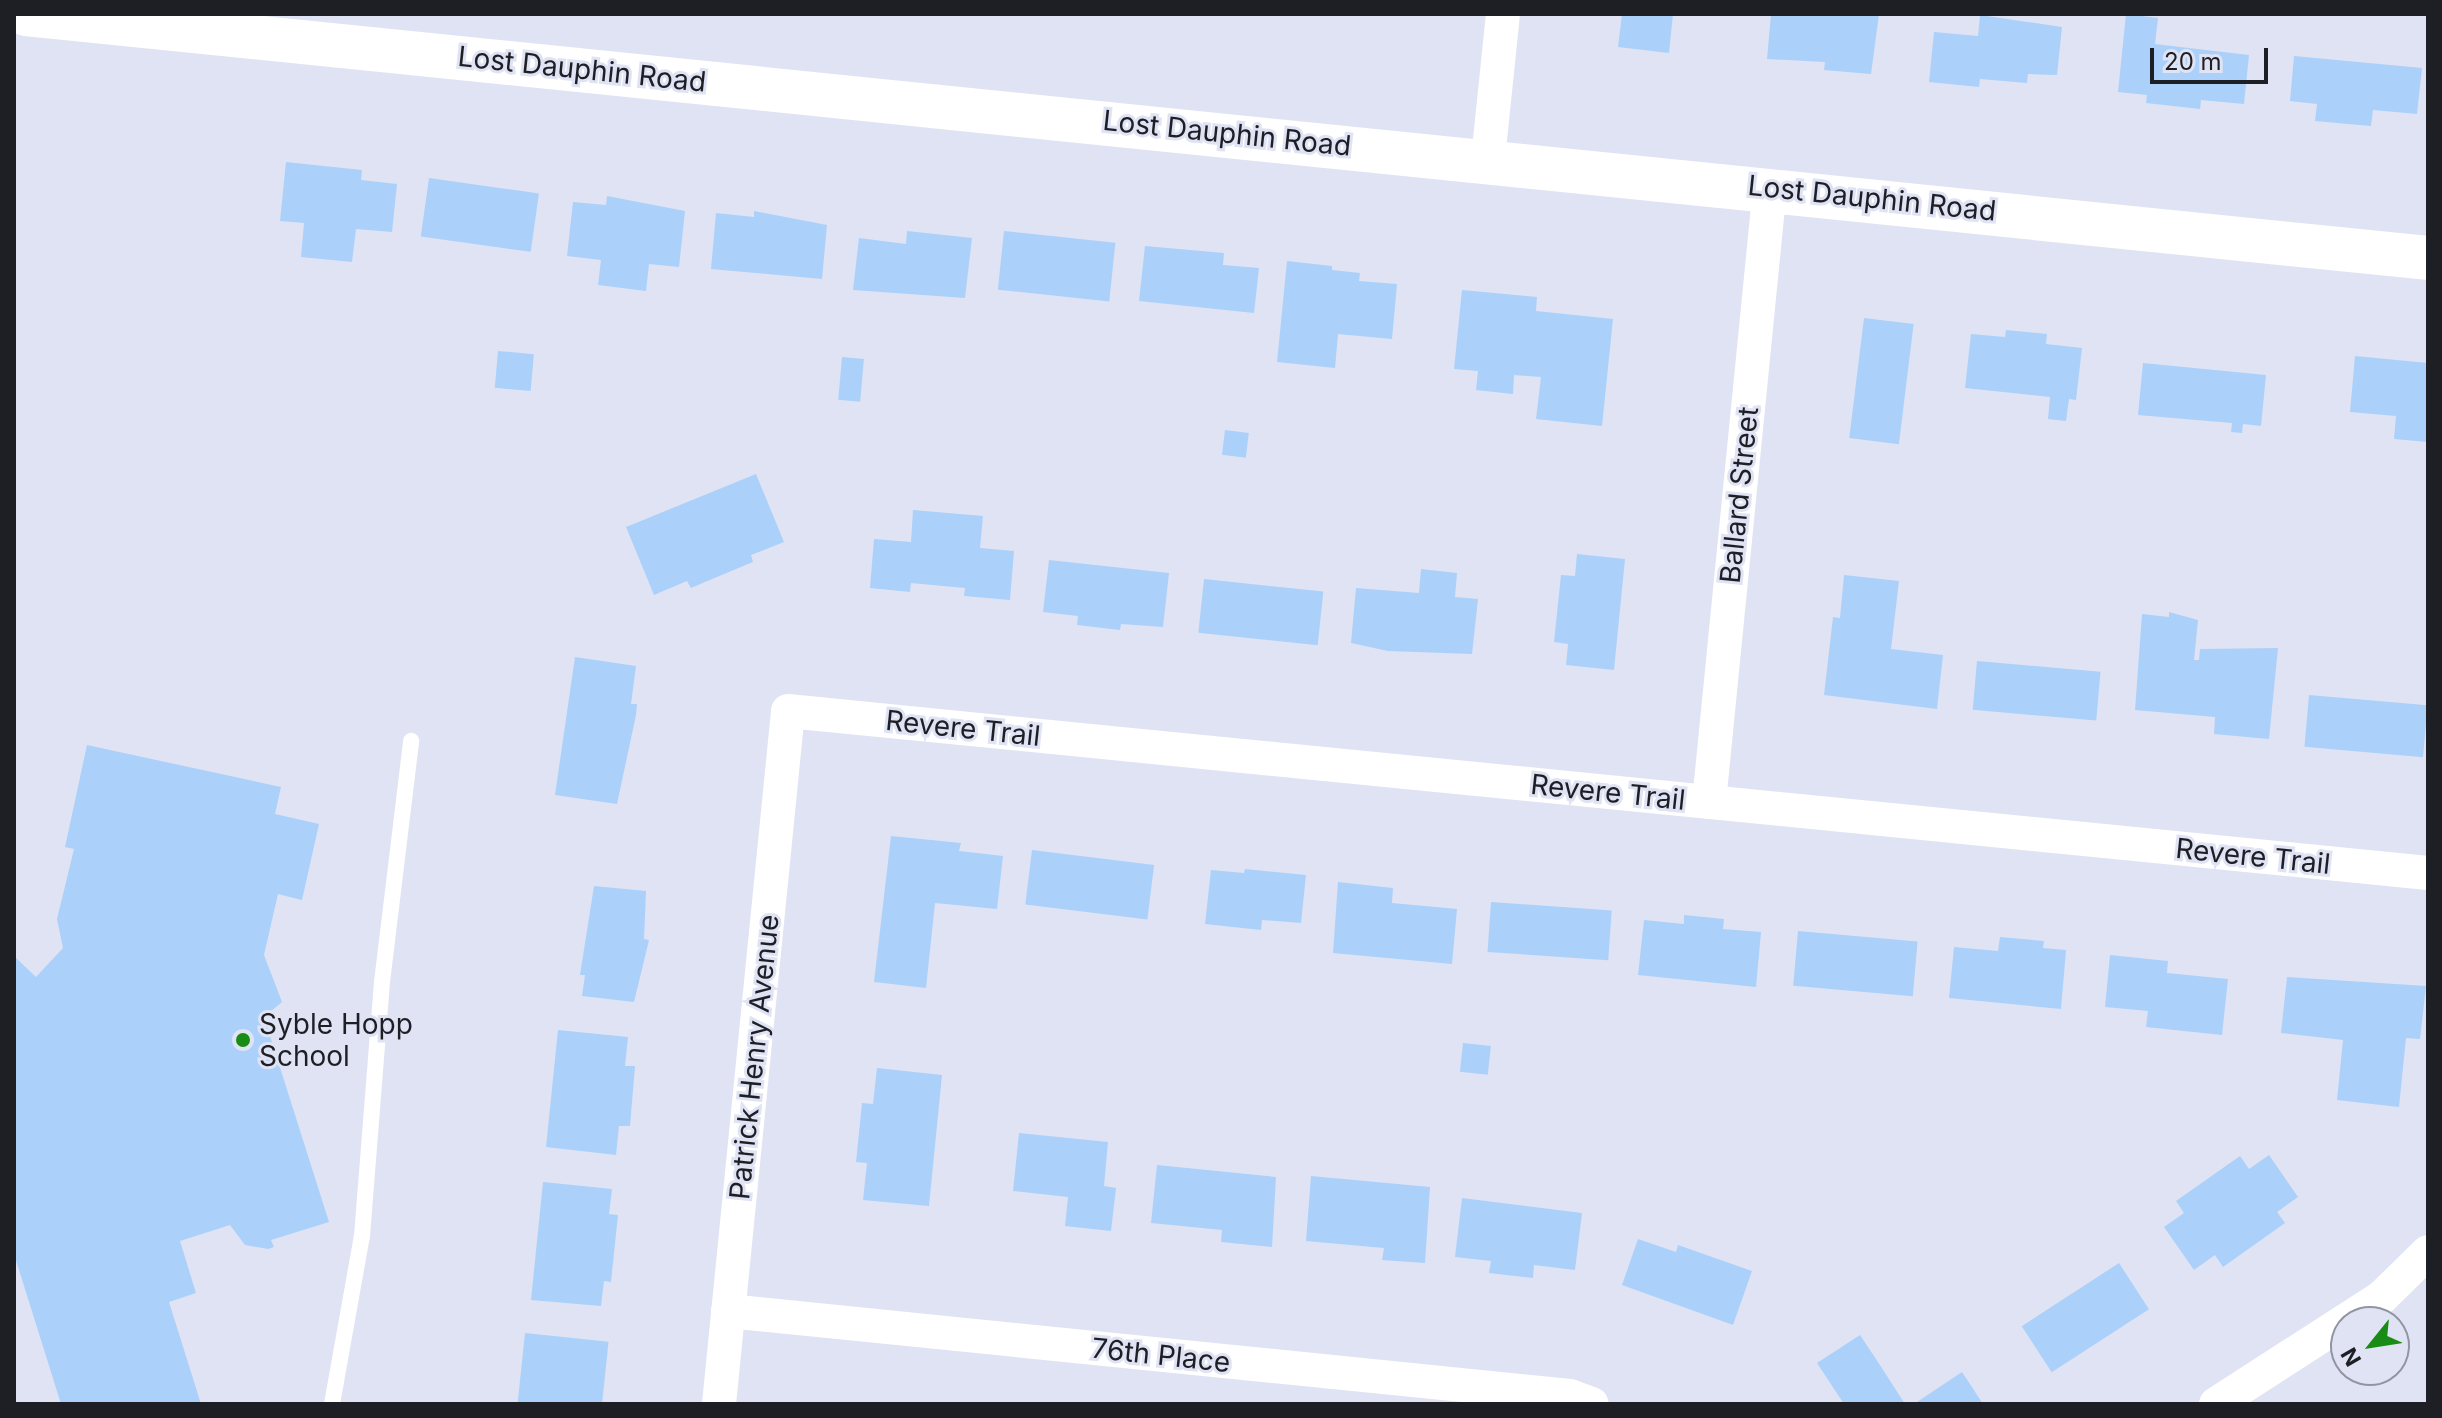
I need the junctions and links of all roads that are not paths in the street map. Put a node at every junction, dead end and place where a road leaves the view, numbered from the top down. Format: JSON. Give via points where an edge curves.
{"nodes":[{"id":1,"x":26,"y":14,"type":"edge"},
{"id":2,"x":1503,"y":14,"type":"edge"},
{"id":3,"x":1488,"y":159,"type":"junction"},
{"id":4,"x":1770,"y":187,"type":"junction"},
{"id":5,"x":2428,"y":258,"type":"edge"},
{"id":6,"x":788,"y":711,"type":"joint"},
{"id":7,"x":411,"y":741,"type":"dead end"},
{"id":8,"x":1709,"y":802,"type":"junction"},
{"id":9,"x":2428,"y":873,"type":"edge"},
{"id":10,"x":2428,"y":1252,"type":"edge"},
{"id":11,"x":728,"y":1311,"type":"junction"},
{"id":12,"x":332,"y":1404,"type":"edge"},
{"id":13,"x":719,"y":1404,"type":"edge"},
{"id":14,"x":1592,"y":1404,"type":"edge"},
{"id":15,"x":2216,"y":1404,"type":"edge"}],
"edges":[{"from":1,"to":3,"type":"street","name":"Lost Dauphin Road"},
{"from":2,"to":3,"type":"street"},
{"from":3,"to":4,"type":"street","name":"Lost Dauphin Road"},
{"from":4,"to":5,"type":"street","name":"Lost Dauphin Road"},
{"from":4,"to":8,"type":"street","name":"Ballard Street"},
{"from":6,"to":8,"type":"street","name":"Revere Trail"},
{"from":6,"to":11,"type":"street","name":"Patrick Henry Avenue"},
{"from":7,"to":12,"type":"lane","via":[[382,982],[362,1236]]},
{"from":8,"to":9,"type":"street","name":"Revere Trail"},
{"from":10,"to":15,"type":"street","via":[[2382,1297]]},
{"from":11,"to":13,"type":"street","name":"Patrick Henry Avenue"},
{"from":11,"to":14,"type":"street","name":"76th Place","via":[[1570,1396]]}]}
